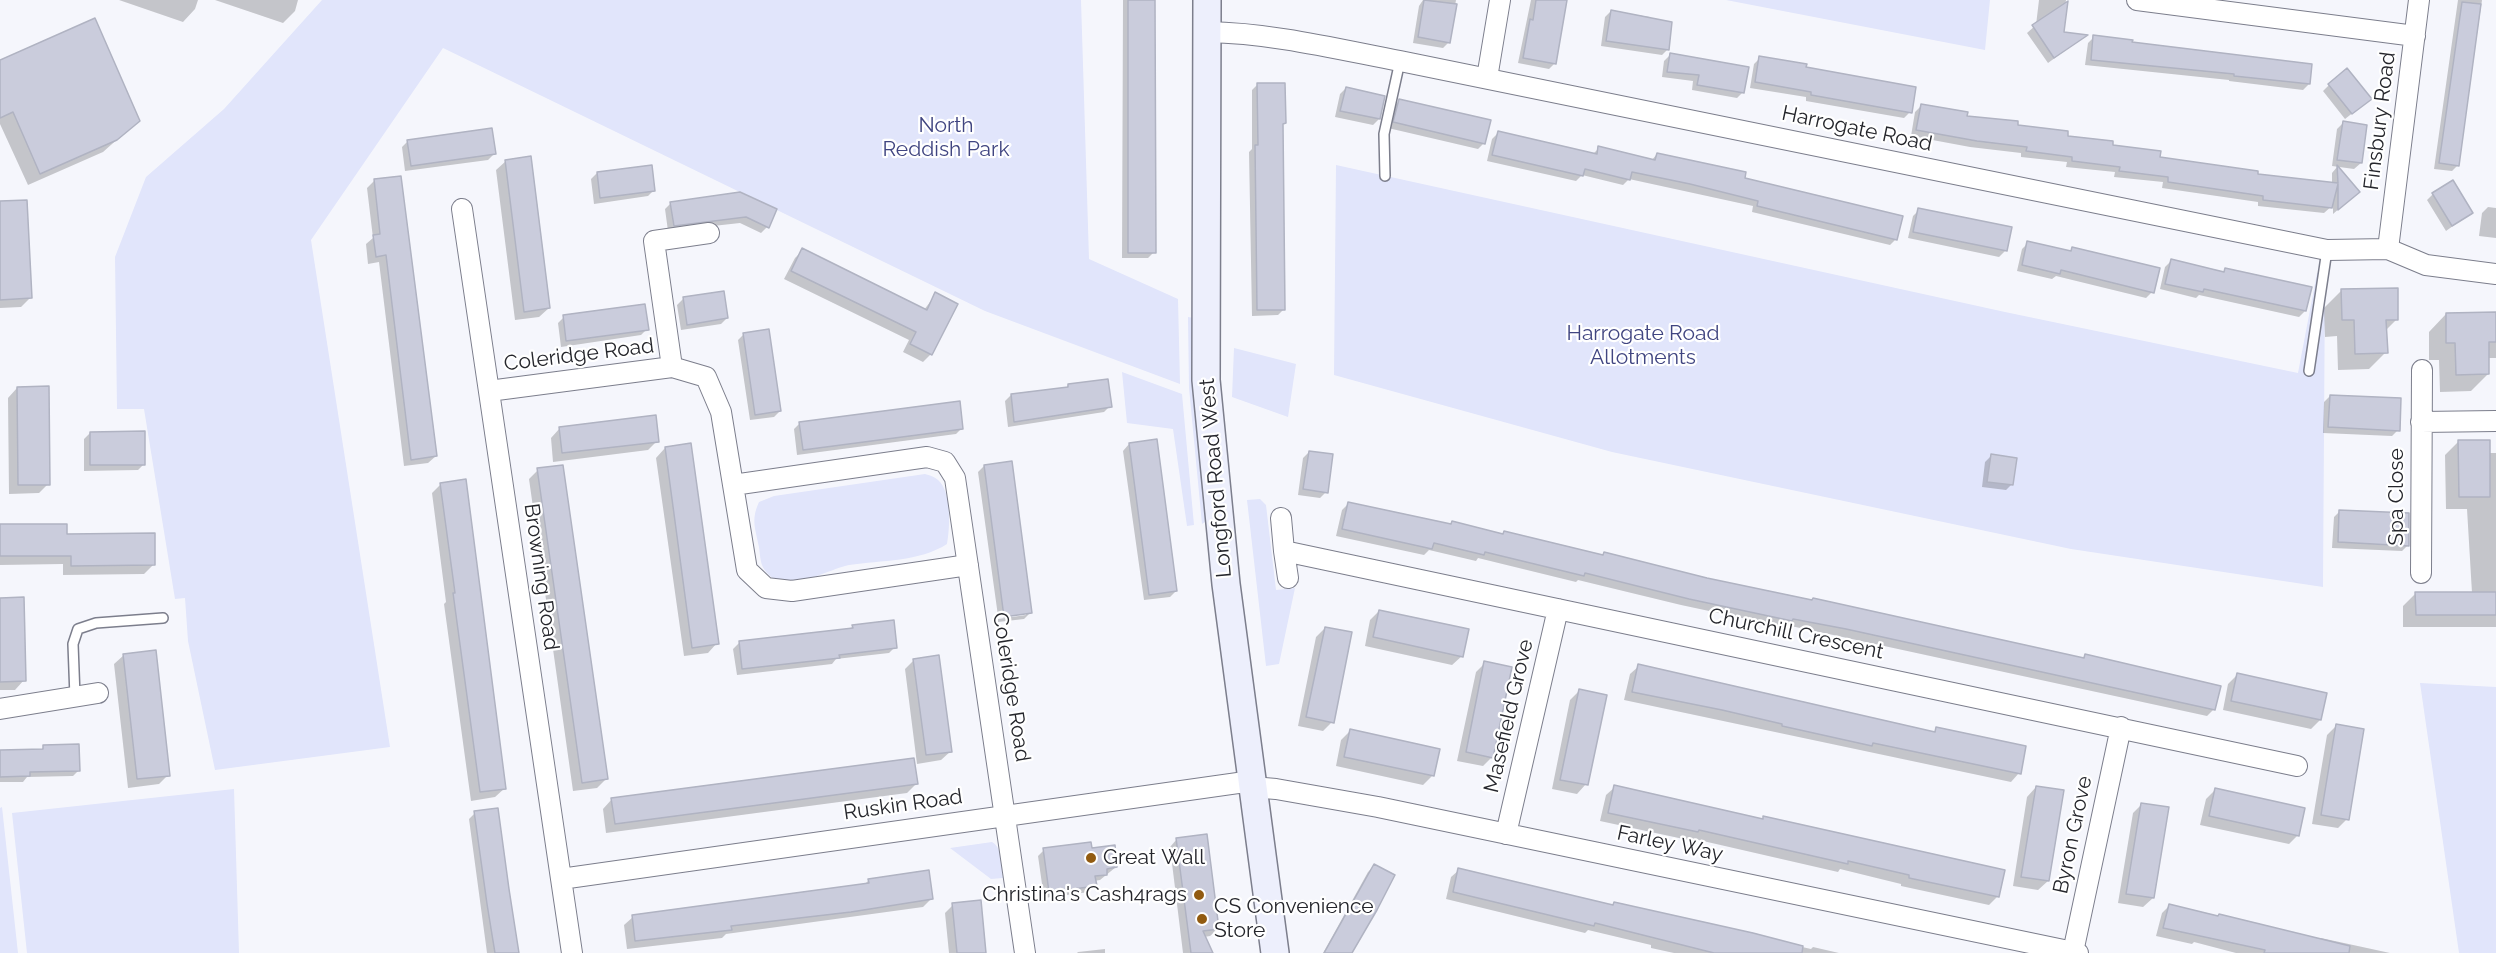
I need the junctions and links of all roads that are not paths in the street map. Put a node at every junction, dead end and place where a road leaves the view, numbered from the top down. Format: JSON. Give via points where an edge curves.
{"nodes":[{"id":1,"x":1207,"y":0,"type":"edge"},
{"id":2,"x":1500,"y":0,"type":"edge"},
{"id":3,"x":2138,"y":0,"type":"edge"},
{"id":4,"x":2419,"y":0,"type":"edge"},
{"id":5,"x":1207,"y":32,"type":"junction"},
{"id":6,"x":2415,"y":36,"type":"junction"},
{"id":7,"x":1400,"y":61,"type":"junction"},
{"id":8,"x":1486,"y":78,"type":"junction"},
{"id":9,"x":1385,"y":176,"type":"dead end"},
{"id":10,"x":462,"y":209,"type":"dead end"},
{"id":11,"x":709,"y":233,"type":"dead end"},
{"id":12,"x":2388,"y":249,"type":"junction"},
{"id":13,"x":2327,"y":250,"type":"junction"},
{"id":14,"x":2496,"y":274,"type":"edge"},
{"id":15,"x":672,"y":367,"type":"junction"},
{"id":16,"x":2422,"y":370,"type":"dead end"},
{"id":17,"x":2309,"y":371,"type":"dead end"},
{"id":18,"x":489,"y":391,"type":"junction"},
{"id":19,"x":2496,"y":421,"type":"edge"},
{"id":20,"x":2421,"y":422,"type":"junction"},
{"id":21,"x":733,"y":485,"type":"junction"},
{"id":22,"x":1281,"y":518,"type":"dead end"},
{"id":23,"x":1284,"y":551,"type":"junction"},
{"id":24,"x":968,"y":566,"type":"junction"},
{"id":25,"x":2421,"y":573,"type":"dead end"},
{"id":26,"x":1288,"y":578,"type":"dead end"},
{"id":27,"x":1558,"y":609,"type":"junction"},
{"id":28,"x":163,"y":618,"type":"dead end"},
{"id":29,"x":98,"y":693,"type":"dead end"},
{"id":30,"x":75,"y":697,"type":"junction"},
{"id":31,"x":0,"y":709,"type":"edge"},
{"id":32,"x":2121,"y":727,"type":"junction"},
{"id":33,"x":2297,"y":766,"type":"dead end"},
{"id":34,"x":1252,"y":784,"type":"junction"},
{"id":35,"x":1006,"y":816,"type":"junction"},
{"id":36,"x":1506,"y":834,"type":"junction"},
{"id":37,"x":561,"y":879,"type":"junction"},
{"id":38,"x":2075,"y":952,"type":"edge"},
{"id":39,"x":572,"y":953,"type":"edge"},
{"id":40,"x":1025,"y":953,"type":"edge"},
{"id":41,"x":1275,"y":953,"type":"edge"}],
"edges":[{"from":1,"to":5,"type":"street","name":"Longford Road West"},
{"from":2,"to":8,"type":"street"},
{"from":3,"to":6,"type":"street"},
{"from":4,"to":6,"type":"street","name":"Finsbury Road"},
{"from":5,"to":7,"type":"street","name":"Harrogate Road","via":[[1292,41]]},
{"from":5,"to":34,"type":"street","name":"Longford Road West","via":[[1206,380],[1226,584]]},
{"from":6,"to":12,"type":"street","name":"Finsbury Road"},
{"from":7,"to":8,"type":"street","name":"Harrogate Road"},
{"from":7,"to":9,"type":"lane","via":[[1384,134]]},
{"from":8,"to":13,"type":"street","name":"Harrogate Road"},
{"from":10,"to":18,"type":"street","name":"Browning Road"},
{"from":11,"to":15,"type":"street","via":[[654,241]]},
{"from":12,"to":13,"type":"street","name":"Harrogate Road"},
{"from":12,"to":14,"type":"street","name":"Harrogate Road","via":[[2426,265]]},
{"from":13,"to":17,"type":"lane"},
{"from":15,"to":18,"type":"street","name":"Coleridge Road"},
{"from":15,"to":21,"type":"street","name":"Coleridge Road","via":[[706,377],[721,412]]},
{"from":16,"to":20,"type":"street","name":"Spa Close"},
{"from":18,"to":37,"type":"street","name":"Browning Road"},
{"from":19,"to":20,"type":"street","name":"Spa Close"},
{"from":20,"to":25,"type":"street","name":"Spa Close"},
{"from":21,"to":24,"type":"street","name":"Coleridge Road","via":[[747,570],[766,588],[792,591]]},
{"from":21,"to":24,"type":"street","name":"Coleridge Road","via":[[927,457],[945,462],[955,477]]},
{"from":22,"to":23,"type":"street"},
{"from":23,"to":26,"type":"street"},
{"from":23,"to":27,"type":"street","name":"Churchill Crescent"},
{"from":24,"to":35,"type":"street","name":"Coleridge Road"},
{"from":27,"to":32,"type":"street","name":"Churchill Crescent"},
{"from":27,"to":36,"type":"street","name":"Masefield Grove"},
{"from":28,"to":30,"type":"lane","via":[[96,623],[78,629],[73,644]]},
{"from":29,"to":30,"type":"street"},
{"from":30,"to":31,"type":"street"},
{"from":32,"to":33,"type":"street","name":"Churchill Crescent"},
{"from":32,"to":38,"type":"street","name":"Byron Grove"},
{"from":34,"to":35,"type":"street","name":"Ruskin Road"},
{"from":34,"to":36,"type":"street","name":"Farley Way"},
{"from":34,"to":41,"type":"street","name":"Longford Road West"},
{"from":35,"to":37,"type":"street","name":"Ruskin Road"},
{"from":35,"to":40,"type":"street","name":"Coleridge Road"},
{"from":36,"to":38,"type":"street","name":"Farley Way"},
{"from":37,"to":39,"type":"street","name":"Browning Road"}]}
